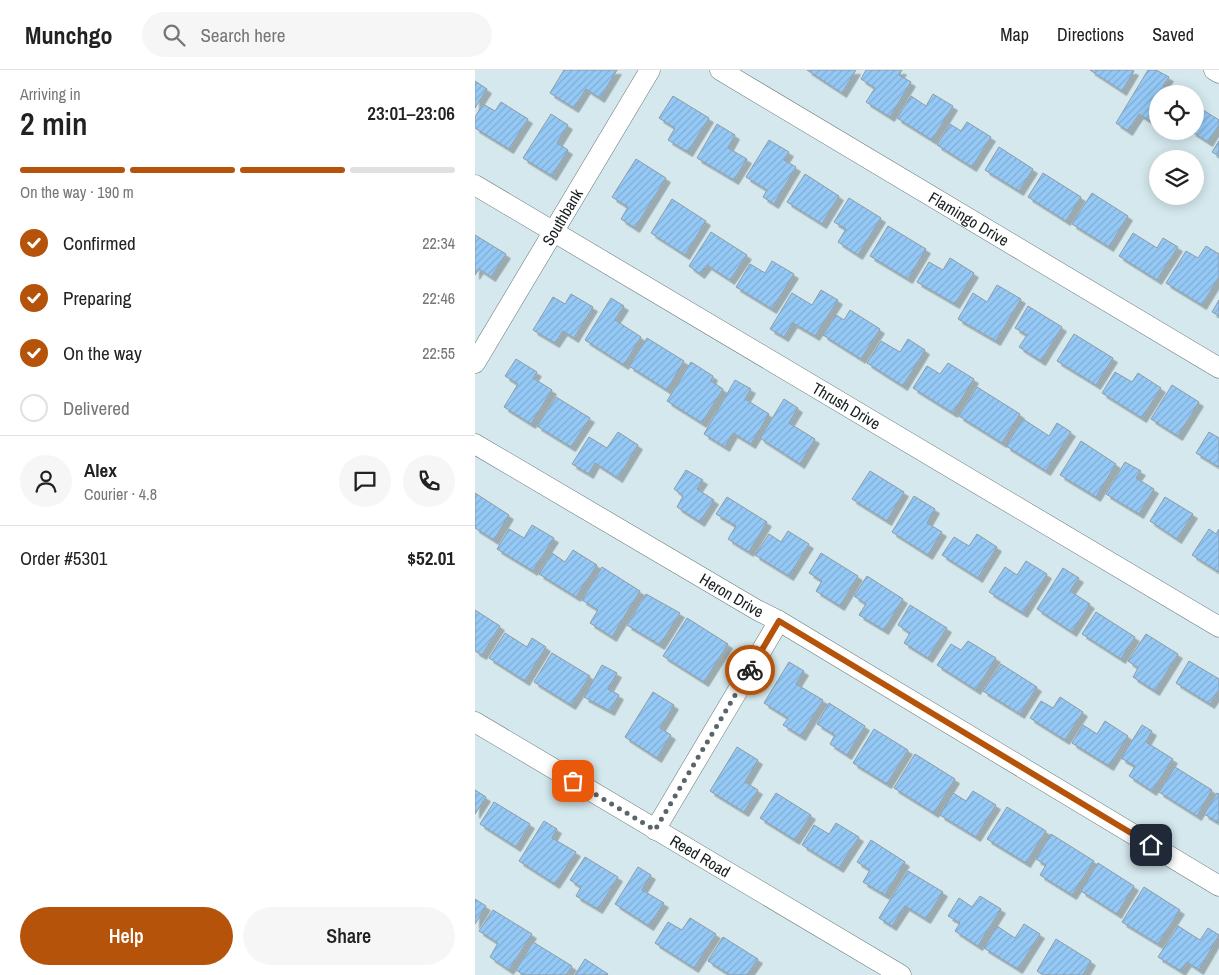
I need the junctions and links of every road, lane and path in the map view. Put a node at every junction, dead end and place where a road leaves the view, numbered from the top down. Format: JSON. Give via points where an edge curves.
{"nodes":[{"id":1,"x":650,"y":70,"type":"edge"},
{"id":2,"x":720,"y":70,"type":"edge"},
{"id":3,"x":1214,"y":70,"type":"edge"},
{"id":4,"x":1219,"y":73,"type":"edge"},
{"id":5,"x":475,"y":185,"type":"edge"},
{"id":6,"x":554,"y":231,"type":"junction"},
{"id":7,"x":475,"y":363,"type":"edge"},
{"id":8,"x":1219,"y":368,"type":"edge"},
{"id":9,"x":475,"y":444,"type":"edge"},
{"id":10,"x":779,"y":621,"type":"junction"},
{"id":11,"x":1219,"y":627,"type":"edge"},
{"id":12,"x":475,"y":722,"type":"edge"},
{"id":13,"x":655,"y":830,"type":"junction"},
{"id":14,"x":1219,"y":886,"type":"edge"},
{"id":15,"x":901,"y":975,"type":"edge"}],
"edges":[{"from":1,"to":6,"type":"street","name":"Southbank"},
{"from":2,"to":8,"type":"street","name":"Flamingo Drive"},
{"from":3,"to":4,"type":"street"},
{"from":5,"to":6,"type":"street","name":"Thrush Drive"},
{"from":6,"to":7,"type":"street","name":"Southbank"},
{"from":6,"to":11,"type":"street","name":"Thrush Drive"},
{"from":9,"to":10,"type":"street","name":"Heron Drive"},
{"from":10,"to":13,"type":"street"},
{"from":10,"to":14,"type":"street","name":"Heron Drive"},
{"from":12,"to":13,"type":"street","name":"Reed Road"},
{"from":13,"to":15,"type":"street","name":"Reed Road"}]}
